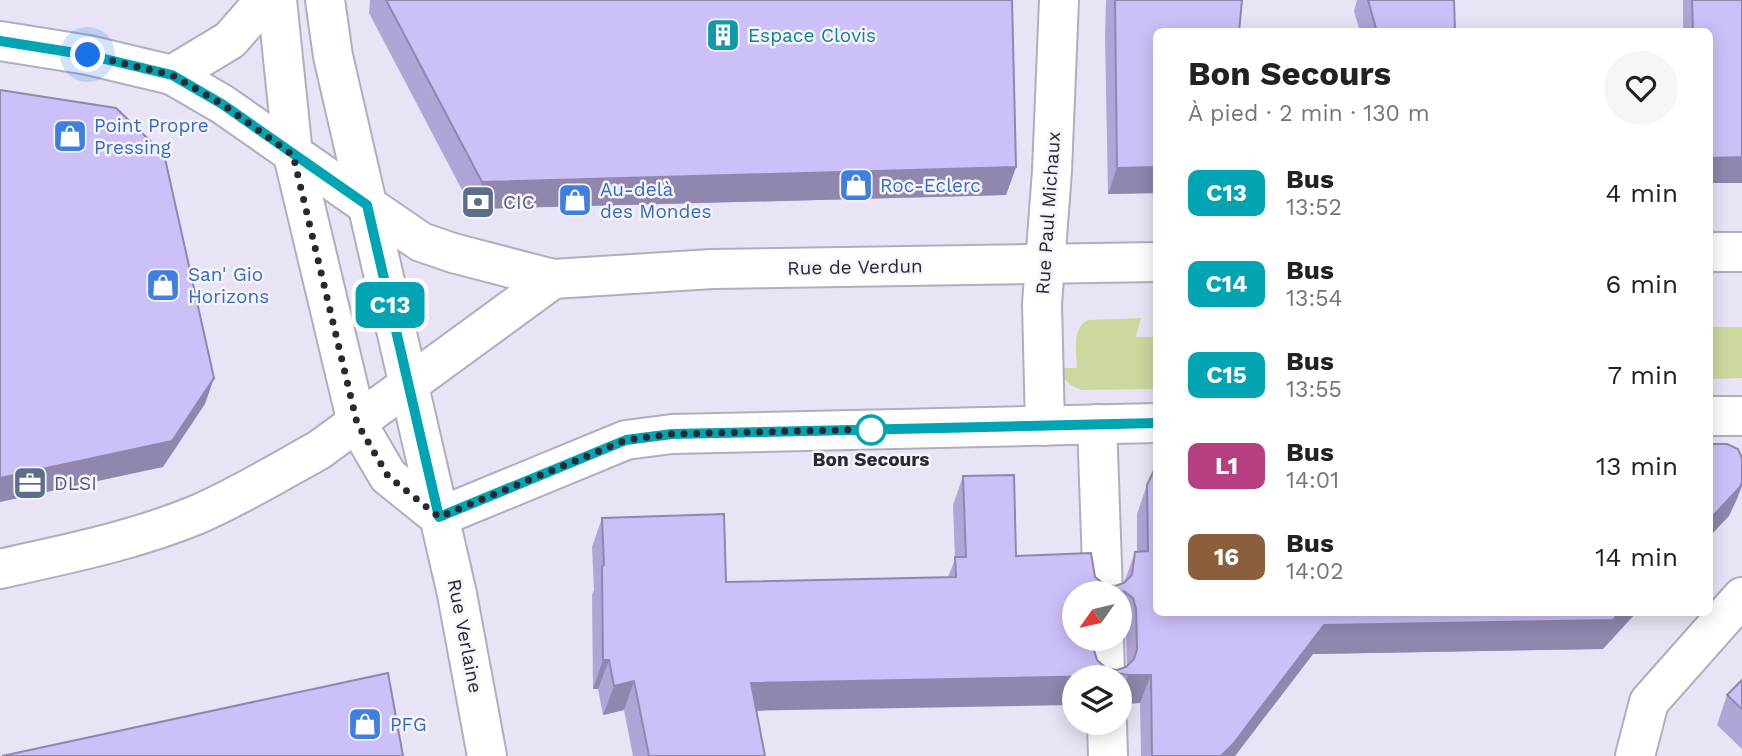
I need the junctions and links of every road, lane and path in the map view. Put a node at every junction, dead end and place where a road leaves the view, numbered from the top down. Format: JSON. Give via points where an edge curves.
{"nodes":[{"id":1,"x":265,"y":0,"type":"edge"},
{"id":2,"x":277,"y":0,"type":"edge"},
{"id":3,"x":325,"y":0,"type":"edge"},
{"id":4,"x":1059,"y":0,"type":"edge"},
{"id":5,"x":0,"y":41,"type":"edge"},
{"id":6,"x":172,"y":75,"type":"junction"},
{"id":7,"x":293,"y":155,"type":"junction"},
{"id":8,"x":367,"y":205,"type":"junction"},
{"id":9,"x":1742,"y":252,"type":"edge"},
{"id":10,"x":1713,"y":253,"type":"edge"},
{"id":11,"x":1153,"y":262,"type":"edge"},
{"id":12,"x":1043,"y":264,"type":"junction"},
{"id":13,"x":554,"y":279,"type":"junction"},
{"id":14,"x":409,"y":385,"type":"junction"},
{"id":15,"x":1713,"y":416,"type":"edge"},
{"id":16,"x":1742,"y":416,"type":"edge"},
{"id":17,"x":357,"y":423,"type":"junction"},
{"id":18,"x":1153,"y":423,"type":"edge"},
{"id":19,"x":1097,"y":424,"type":"junction"},
{"id":20,"x":1045,"y":426,"type":"junction"},
{"id":21,"x":439,"y":517,"type":"junction"},
{"id":22,"x":0,"y":569,"type":"edge"},
{"id":23,"x":1103,"y":581,"type":"edge"},
{"id":24,"x":1742,"y":597,"type":"edge"},
{"id":25,"x":1107,"y":735,"type":"edge"},
{"id":26,"x":486,"y":756,"type":"edge"},
{"id":27,"x":1108,"y":756,"type":"edge"},
{"id":28,"x":1635,"y":756,"type":"edge"}],
"edges":[{"from":1,"to":6,"type":"main road","via":[[230,40]]},
{"from":2,"to":7,"type":"main road"},
{"from":3,"to":8,"type":"main road","name":"Rue Verlaine"},
{"from":4,"to":12,"type":"main road","name":"Rue Paul Michaux"},
{"from":5,"to":6,"type":"main road","name":"Rue de Verdun"},
{"from":6,"to":7,"type":"main road","name":"Rue de Verdun"},
{"from":7,"to":8,"type":"main road","name":"Rue de Verdun"},
{"from":7,"to":17,"type":"main road"},
{"from":8,"to":13,"type":"main road","name":"Rue de Verdun","via":[[421,242]]},
{"from":8,"to":14,"type":"main road","name":"Rue Verlaine"},
{"from":9,"to":10,"type":"main road"},
{"from":11,"to":12,"type":"main road","name":"Rue de Verdun"},
{"from":12,"to":13,"type":"main road","name":"Rue de Verdun","via":[[712,269]]},
{"from":12,"to":20,"type":"main road","name":"Rue Paul Michaux"},
{"from":13,"to":14,"type":"main road"},
{"from":14,"to":17,"type":"main road"},
{"from":14,"to":21,"type":"main road","name":"Rue Verlaine"},
{"from":15,"to":16,"type":"main road"},
{"from":17,"to":21,"type":"main road","via":[[388,476]]},
{"from":17,"to":22,"type":"main road","via":[[319,450],[196,515],[103,546]]},
{"from":18,"to":19,"type":"main road"},
{"from":19,"to":20,"type":"main road"},
{"from":19,"to":23,"type":"main road"},
{"from":20,"to":21,"type":"main road","via":[[672,434],[626,440]]},
{"from":21,"to":26,"type":"main road","name":"Rue Verlaine"},
{"from":24,"to":28,"type":"main road","via":[[1649,702]]},
{"from":25,"to":27,"type":"main road"}]}
